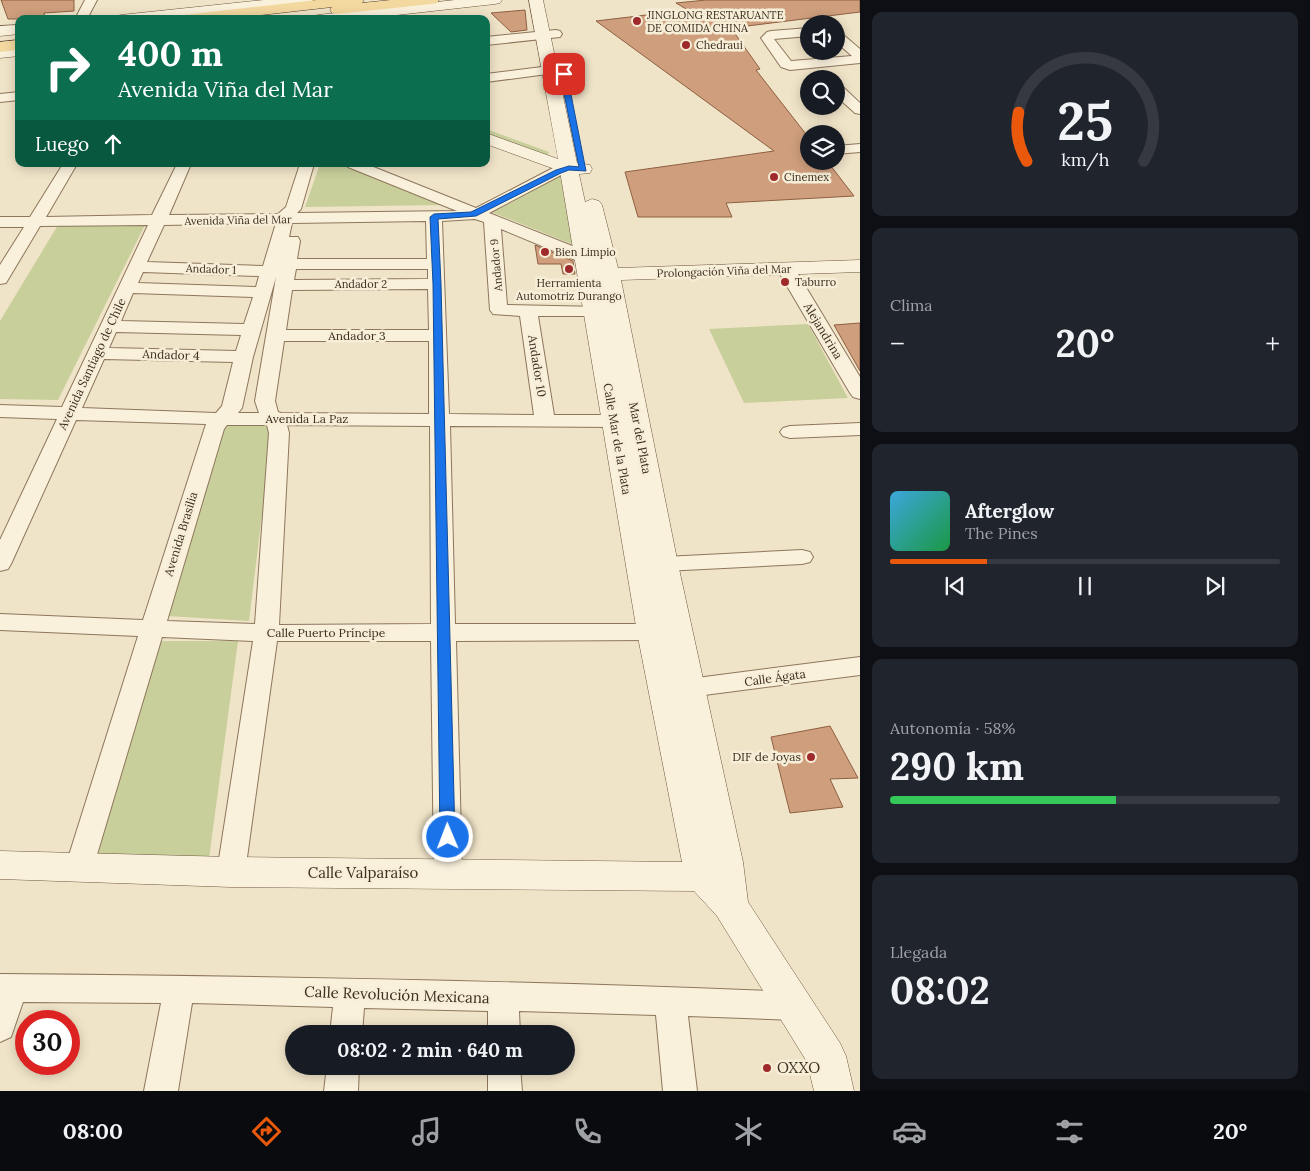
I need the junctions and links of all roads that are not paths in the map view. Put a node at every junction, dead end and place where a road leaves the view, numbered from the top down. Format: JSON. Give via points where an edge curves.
{"nodes":[{"id":1,"x":92,"y":0,"type":"edge"},
{"id":2,"x":306,"y":0,"type":"edge"},
{"id":3,"x":357,"y":0,"type":"edge"},
{"id":4,"x":432,"y":0,"type":"edge"},
{"id":5,"x":495,"y":0,"type":"edge"},
{"id":6,"x":536,"y":0,"type":"edge"},
{"id":7,"x":549,"y":0,"type":"edge"},
{"id":8,"x":83,"y":15,"type":"edge"},
{"id":9,"x":160,"y":15,"type":"edge"},
{"id":10,"x":220,"y":15,"type":"edge"},
{"id":11,"x":295,"y":15,"type":"edge"},
{"id":12,"x":355,"y":15,"type":"edge"},
{"id":13,"x":800,"y":33,"type":"edge"},
{"id":14,"x":549,"y":34,"type":"junction"},
{"id":15,"x":845,"y":38,"type":"edge"},
{"id":16,"x":860,"y":39,"type":"edge"},
{"id":17,"x":490,"y":41,"type":"edge"},
{"id":18,"x":845,"y":43,"type":"edge"},
{"id":19,"x":860,"y":57,"type":"edge"},
{"id":20,"x":845,"y":59,"type":"edge"},
{"id":21,"x":837,"y":60,"type":"edge"},
{"id":22,"x":550,"y":70,"type":"junction"},
{"id":23,"x":490,"y":78,"type":"edge"},
{"id":24,"x":15,"y":96,"type":"edge"},
{"id":25,"x":845,"y":96,"type":"edge"},
{"id":26,"x":0,"y":98,"type":"edge"},
{"id":27,"x":860,"y":110,"type":"edge"},
{"id":28,"x":490,"y":128,"type":"edge"},
{"id":29,"x":490,"y":139,"type":"edge"},
{"id":30,"x":860,"y":148,"type":"edge"},
{"id":31,"x":845,"y":149,"type":"edge"},
{"id":32,"x":575,"y":163,"type":"junction"},
{"id":33,"x":68,"y":167,"type":"edge"},
{"id":34,"x":183,"y":167,"type":"edge"},
{"id":35,"x":305,"y":167,"type":"edge"},
{"id":36,"x":361,"y":167,"type":"edge"},
{"id":37,"x":479,"y":213,"type":"junction"},
{"id":38,"x":292,"y":215,"type":"junction"},
{"id":39,"x":0,"y":217,"type":"edge"},
{"id":40,"x":434,"y":217,"type":"junction"},
{"id":41,"x":159,"y":218,"type":"junction"},
{"id":42,"x":36,"y":220,"type":"junction"},
{"id":43,"x":0,"y":222,"type":"edge"},
{"id":44,"x":860,"y":266,"type":"edge"},
{"id":45,"x":136,"y":267,"type":"junction"},
{"id":46,"x":788,"y":272,"type":"junction"},
{"id":47,"x":282,"y":273,"type":"junction"},
{"id":48,"x":860,"y":273,"type":"edge"},
{"id":49,"x":436,"y":274,"type":"junction"},
{"id":50,"x":596,"y":275,"type":"junction"},
{"id":51,"x":0,"y":279,"type":"edge"},
{"id":52,"x":127,"y":288,"type":"junction"},
{"id":53,"x":263,"y":292,"type":"junction"},
{"id":54,"x":528,"y":310,"type":"junction"},
{"id":55,"x":594,"y":311,"type":"junction"},
{"id":56,"x":110,"y":326,"type":"junction"},
{"id":57,"x":252,"y":330,"type":"junction"},
{"id":58,"x":276,"y":335,"type":"junction"},
{"id":59,"x":438,"y":336,"type":"junction"},
{"id":60,"x":97,"y":353,"type":"junction"},
{"id":61,"x":244,"y":357,"type":"junction"},
{"id":62,"x":860,"y":393,"type":"edge"},
{"id":63,"x":0,"y":411,"type":"edge"},
{"id":64,"x":69,"y":413,"type":"junction"},
{"id":65,"x":221,"y":419,"type":"junction"},
{"id":66,"x":276,"y":419,"type":"junction"},
{"id":67,"x":440,"y":420,"type":"junction"},
{"id":68,"x":545,"y":421,"type":"junction"},
{"id":69,"x":614,"y":421,"type":"junction"},
{"id":70,"x":860,"y":429,"type":"edge"},
{"id":71,"x":790,"y":432,"type":"dead end"},
{"id":72,"x":802,"y":557,"type":"dead end"},
{"id":73,"x":0,"y":564,"type":"edge"},
{"id":74,"x":664,"y":564,"type":"junction"},
{"id":75,"x":0,"y":622,"type":"edge"},
{"id":76,"x":152,"y":628,"type":"junction"},
{"id":77,"x":266,"y":632,"type":"junction"},
{"id":78,"x":652,"y":632,"type":"junction"},
{"id":79,"x":444,"y":633,"type":"junction"},
{"id":80,"x":860,"y":666,"type":"edge"},
{"id":81,"x":689,"y":688,"type":"junction"},
{"id":82,"x":0,"y":866,"type":"edge"},
{"id":83,"x":79,"y":868,"type":"junction"},
{"id":84,"x":231,"y":872,"type":"junction"},
{"id":85,"x":448,"y":874,"type":"junction"},
{"id":86,"x":720,"y":886,"type":"junction"},
{"id":87,"x":6,"y":989,"type":"edge"},
{"id":88,"x":180,"y":989,"type":"junction"},
{"id":89,"x":350,"y":994,"type":"junction"},
{"id":90,"x":503,"y":998,"type":"junction"},
{"id":91,"x":670,"y":1001,"type":"junction"},
{"id":92,"x":794,"y":1006,"type":"junction"},
{"id":93,"x":347,"y":1025,"type":"edge"},
{"id":94,"x":504,"y":1025,"type":"edge"},
{"id":95,"x":0,"y":1027,"type":"edge"},
{"id":96,"x":342,"y":1075,"type":"edge"},
{"id":97,"x":504,"y":1075,"type":"edge"},
{"id":98,"x":160,"y":1091,"type":"edge"},
{"id":99,"x":341,"y":1091,"type":"edge"},
{"id":100,"x":505,"y":1091,"type":"edge"},
{"id":101,"x":680,"y":1091,"type":"edge"},
{"id":102,"x":834,"y":1091,"type":"edge"}],
"edges":[{"from":1,"to":8,"type":"street"},
{"from":2,"to":9,"type":"main road"},
{"from":3,"to":10,"type":"main road"},
{"from":4,"to":11,"type":"main road"},
{"from":5,"to":12,"type":"main road"},
{"from":6,"to":14,"type":"main road","name":"Calle Mar de la Plata"},
{"from":7,"to":14,"type":"main road"},
{"from":13,"to":21,"type":"street","via":[[767,38],[790,66]]},
{"from":14,"to":17,"type":"street"},
{"from":14,"to":22,"type":"main road","name":"Calle Mar de la Plata"},
{"from":14,"to":32,"type":"main road"},
{"from":15,"to":16,"type":"street"},
{"from":18,"to":19,"type":"street"},
{"from":19,"to":20,"type":"street"},
{"from":22,"to":23,"type":"street"},
{"from":22,"to":32,"type":"main road","name":"Calle Mar de la Plata"},
{"from":24,"to":26,"type":"street"},
{"from":25,"to":27,"type":"street"},
{"from":28,"to":32,"type":"main road"},
{"from":29,"to":32,"type":"main road"},
{"from":30,"to":31,"type":"street"},
{"from":32,"to":37,"type":"street"},
{"from":32,"to":50,"type":"main road","name":"Calle Mar de la Plata"},
{"from":33,"to":42,"type":"street"},
{"from":34,"to":41,"type":"street","name":"Avenida Santiago de Chile"},
{"from":35,"to":38,"type":"street","name":"Avenida Brasilia"},
{"from":36,"to":37,"type":"street"},
{"from":37,"to":38,"type":"street","name":"Avenida Viña del Mar"},
{"from":37,"to":40,"type":"street","name":"Avenida Viña del Mar"},
{"from":37,"to":50,"type":"street"},
{"from":37,"to":54,"type":"street","name":"Andador 9","via":[[499,310]]},
{"from":38,"to":40,"type":"street","name":"Avenida Viña del Mar"},
{"from":38,"to":41,"type":"street","name":"Avenida Viña del Mar"},
{"from":38,"to":47,"type":"street","name":"Avenida Brasilia"},
{"from":39,"to":42,"type":"street","name":"Avenida Viña del Mar"},
{"from":40,"to":49,"type":"street"},
{"from":41,"to":42,"type":"street","name":"Avenida Viña del Mar"},
{"from":41,"to":45,"type":"street","name":"Avenida Santiago de Chile"},
{"from":42,"to":43,"type":"street","name":"Avenida Viña del Mar"},
{"from":42,"to":51,"type":"street"},
{"from":44,"to":46,"type":"main road","name":"Prolongación Viña del Mar"},
{"from":45,"to":47,"type":"street","name":"Andador 1"},
{"from":45,"to":52,"type":"street","name":"Avenida Santiago de Chile"},
{"from":46,"to":48,"type":"main road","name":"Prolongación Viña del Mar"},
{"from":46,"to":50,"type":"main road","name":"Prolongación Viña del Mar"},
{"from":46,"to":62,"type":"street","name":"Alejandrina"},
{"from":47,"to":49,"type":"street","name":"Andador 2"},
{"from":47,"to":53,"type":"street","name":"Avenida Brasilia"},
{"from":47,"to":58,"type":"street","name":"Avenida Brasilia"},
{"from":49,"to":59,"type":"street"},
{"from":50,"to":55,"type":"main road","name":"Calle Mar de la Plata"},
{"from":50,"to":74,"type":"main road","name":"Mar del Plata"},
{"from":52,"to":53,"type":"street"},
{"from":52,"to":56,"type":"street","name":"Avenida Santiago de Chile"},
{"from":53,"to":57,"type":"street","name":"Avenida Brasilia"},
{"from":54,"to":55,"type":"street"},
{"from":54,"to":68,"type":"street","name":"Andador 10"},
{"from":55,"to":69,"type":"main road","name":"Calle Mar de la Plata"},
{"from":56,"to":57,"type":"street"},
{"from":56,"to":60,"type":"street","name":"Avenida Santiago de Chile"},
{"from":57,"to":61,"type":"street","name":"Avenida Brasilia"},
{"from":58,"to":59,"type":"street","name":"Andador 3"},
{"from":58,"to":66,"type":"street","name":"Avenida Brasilia","via":[[265,401],[269,415]]},
{"from":59,"to":67,"type":"street"},
{"from":60,"to":61,"type":"street","name":"Andador 4"},
{"from":60,"to":64,"type":"street","name":"Avenida Santiago de Chile"},
{"from":61,"to":65,"type":"street","name":"Avenida Brasilia","via":[[232,408]]},
{"from":63,"to":64,"type":"street","name":"Avenida La Paz"},
{"from":64,"to":65,"type":"street","name":"Avenida La Paz"},
{"from":64,"to":73,"type":"street","name":"Avenida Santiago de Chile"},
{"from":65,"to":66,"type":"street","name":"Avenida La Paz"},
{"from":65,"to":76,"type":"street","name":"Avenida Brasilia","via":[[214,427]]},
{"from":66,"to":67,"type":"street","name":"Avenida La Paz"},
{"from":66,"to":77,"type":"street","name":"Avenida Brasilia","via":[[279,433]]},
{"from":67,"to":68,"type":"street","name":"Avenida La Paz"},
{"from":67,"to":79,"type":"street"},
{"from":68,"to":69,"type":"street","name":"Avenida La Paz"},
{"from":69,"to":78,"type":"main road","name":"Calle Mar de la Plata"},
{"from":70,"to":71,"type":"street"},
{"from":72,"to":74,"type":"street"},
{"from":74,"to":81,"type":"main road","name":"Mar del Plata"},
{"from":75,"to":76,"type":"street","name":"Calle Puerto Príncipe"},
{"from":76,"to":77,"type":"street","name":"Calle Puerto Príncipe"},
{"from":76,"to":83,"type":"street","name":"Avenida Brasilia"},
{"from":77,"to":79,"type":"street","name":"Calle Puerto Príncipe"},
{"from":77,"to":84,"type":"street","name":"Avenida Brasilia"},
{"from":78,"to":79,"type":"street","name":"Calle Puerto Príncipe"},
{"from":78,"to":86,"type":"main road","name":"Calle Mar de la Plata"},
{"from":79,"to":85,"type":"street"},
{"from":80,"to":81,"type":"street","name":"Calle Ágata"},
{"from":81,"to":86,"type":"main road","name":"Mar del Plata"},
{"from":82,"to":83,"type":"main road","name":"Calle Valparaíso"},
{"from":83,"to":84,"type":"main road","name":"Calle Valparaíso"},
{"from":84,"to":85,"type":"main road","name":"Calle Valparaíso"},
{"from":85,"to":86,"type":"main road","name":"Calle Valparaíso"},
{"from":86,"to":92,"type":"main road"},
{"from":87,"to":88,"type":"street","name":"Calle Revolución Mexicana"},
{"from":87,"to":95,"type":"street"},
{"from":88,"to":89,"type":"street","name":"Calle Revolución Mexicana"},
{"from":88,"to":98,"type":"street"},
{"from":89,"to":90,"type":"street","name":"Calle Revolución Mexicana"},
{"from":89,"to":93,"type":"street"},
{"from":90,"to":91,"type":"street","name":"Calle Revolución Mexicana"},
{"from":90,"to":94,"type":"street"},
{"from":91,"to":92,"type":"street","name":"Calle Revolución Mexicana"},
{"from":91,"to":101,"type":"street"},
{"from":92,"to":102,"type":"main road","via":[[826,1056]]},
{"from":96,"to":99,"type":"street"},
{"from":97,"to":100,"type":"street"}]}
